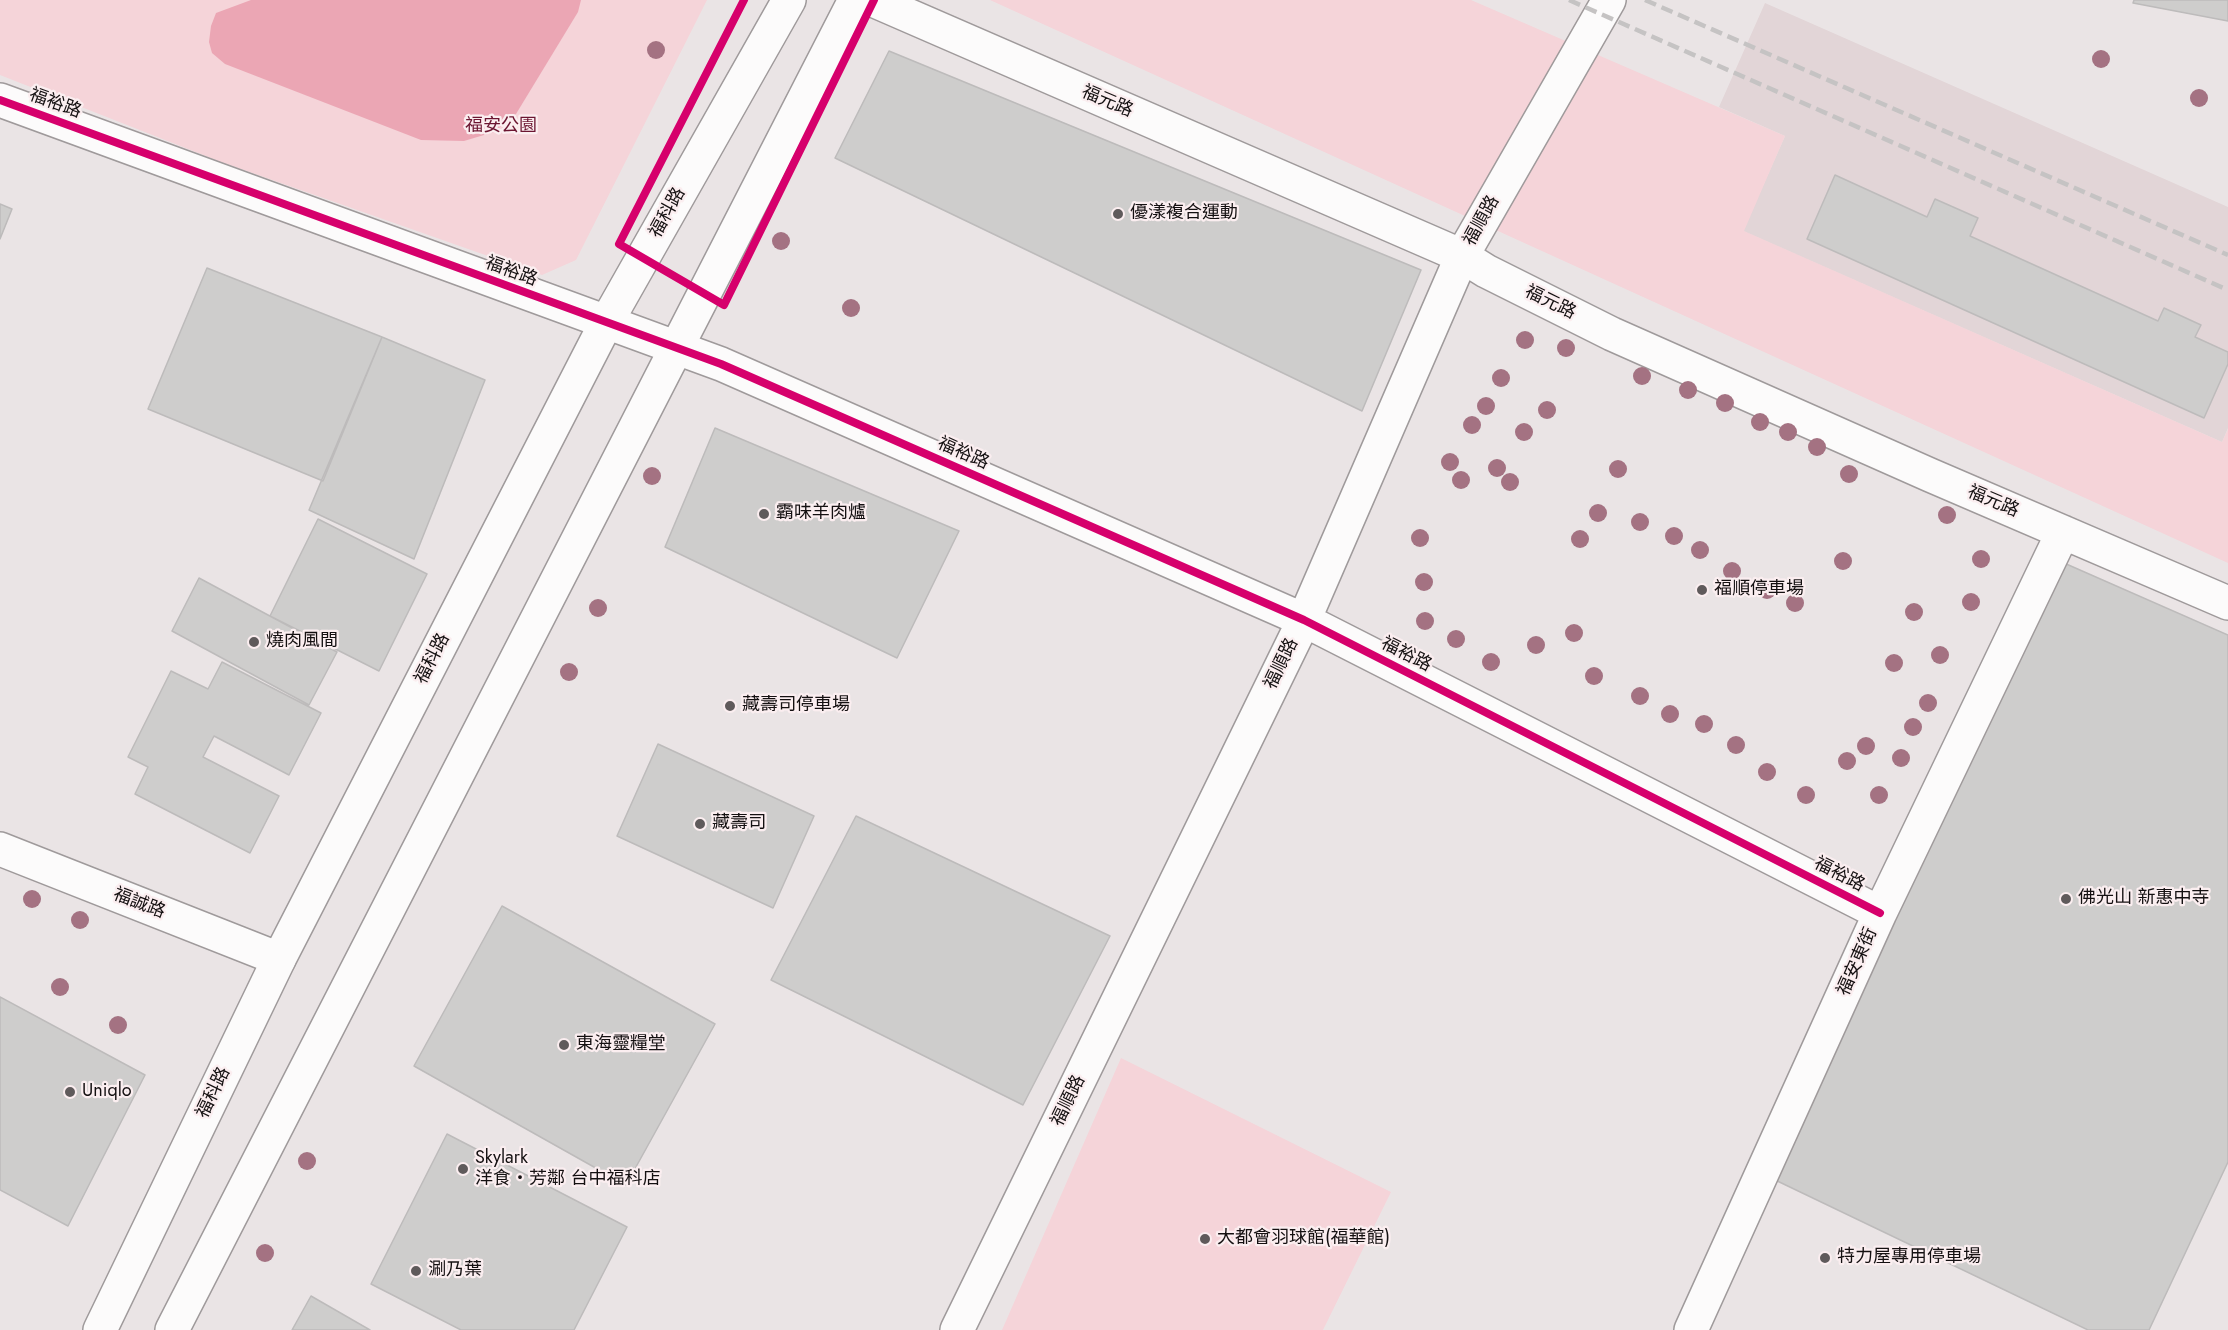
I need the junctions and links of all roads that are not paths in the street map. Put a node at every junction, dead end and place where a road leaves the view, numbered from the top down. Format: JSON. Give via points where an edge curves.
{"nodes":[{"id":1,"x":789,"y":0,"type":"edge"},
{"id":2,"x":855,"y":0,"type":"edge"},
{"id":3,"x":873,"y":0,"type":"edge"},
{"id":4,"x":1609,"y":0,"type":"edge"},
{"id":5,"x":0,"y":100,"type":"edge"},
{"id":6,"x":1462,"y":256,"type":"junction"},
{"id":7,"x":606,"y":323,"type":"junction"},
{"id":8,"x":676,"y":349,"type":"junction"},
{"id":9,"x":2063,"y":532,"type":"junction"},
{"id":10,"x":2228,"y":603,"type":"edge"},
{"id":11,"x":1304,"y":620,"type":"junction"},
{"id":12,"x":0,"y":849,"type":"edge"},
{"id":13,"x":1880,"y":913,"type":"junction"},
{"id":14,"x":279,"y":958,"type":"junction"},
{"id":15,"x":100,"y":1330,"type":"edge"},
{"id":16,"x":172,"y":1330,"type":"edge"},
{"id":17,"x":957,"y":1330,"type":"edge"},
{"id":18,"x":1691,"y":1330,"type":"edge"}],
"edges":[{"from":1,"to":7,"type":"street","name":"福科路"},
{"from":2,"to":8,"type":"street"},
{"from":3,"to":6,"type":"street","name":"福元路"},
{"from":4,"to":6,"type":"street","name":"福順路"},
{"from":5,"to":7,"type":"street","name":"福裕路"},
{"from":6,"to":9,"type":"street","name":"福元路","via":[[1612,334]]},
{"from":6,"to":11,"type":"street","name":"福順路"},
{"from":7,"to":8,"type":"street","name":"福裕路"},
{"from":7,"to":14,"type":"street","name":"福科路"},
{"from":8,"to":11,"type":"street","name":"福裕路","via":[[721,364]]},
{"from":8,"to":16,"type":"street"},
{"from":9,"to":10,"type":"street","name":"福元路"},
{"from":9,"to":13,"type":"street","name":"福安東街"},
{"from":11,"to":13,"type":"street","name":"福裕路"},
{"from":11,"to":17,"type":"street","name":"福順路"},
{"from":12,"to":14,"type":"street","name":"福誠路"},
{"from":13,"to":18,"type":"street","name":"福安東街"},
{"from":14,"to":15,"type":"street","name":"福科路"}]}
